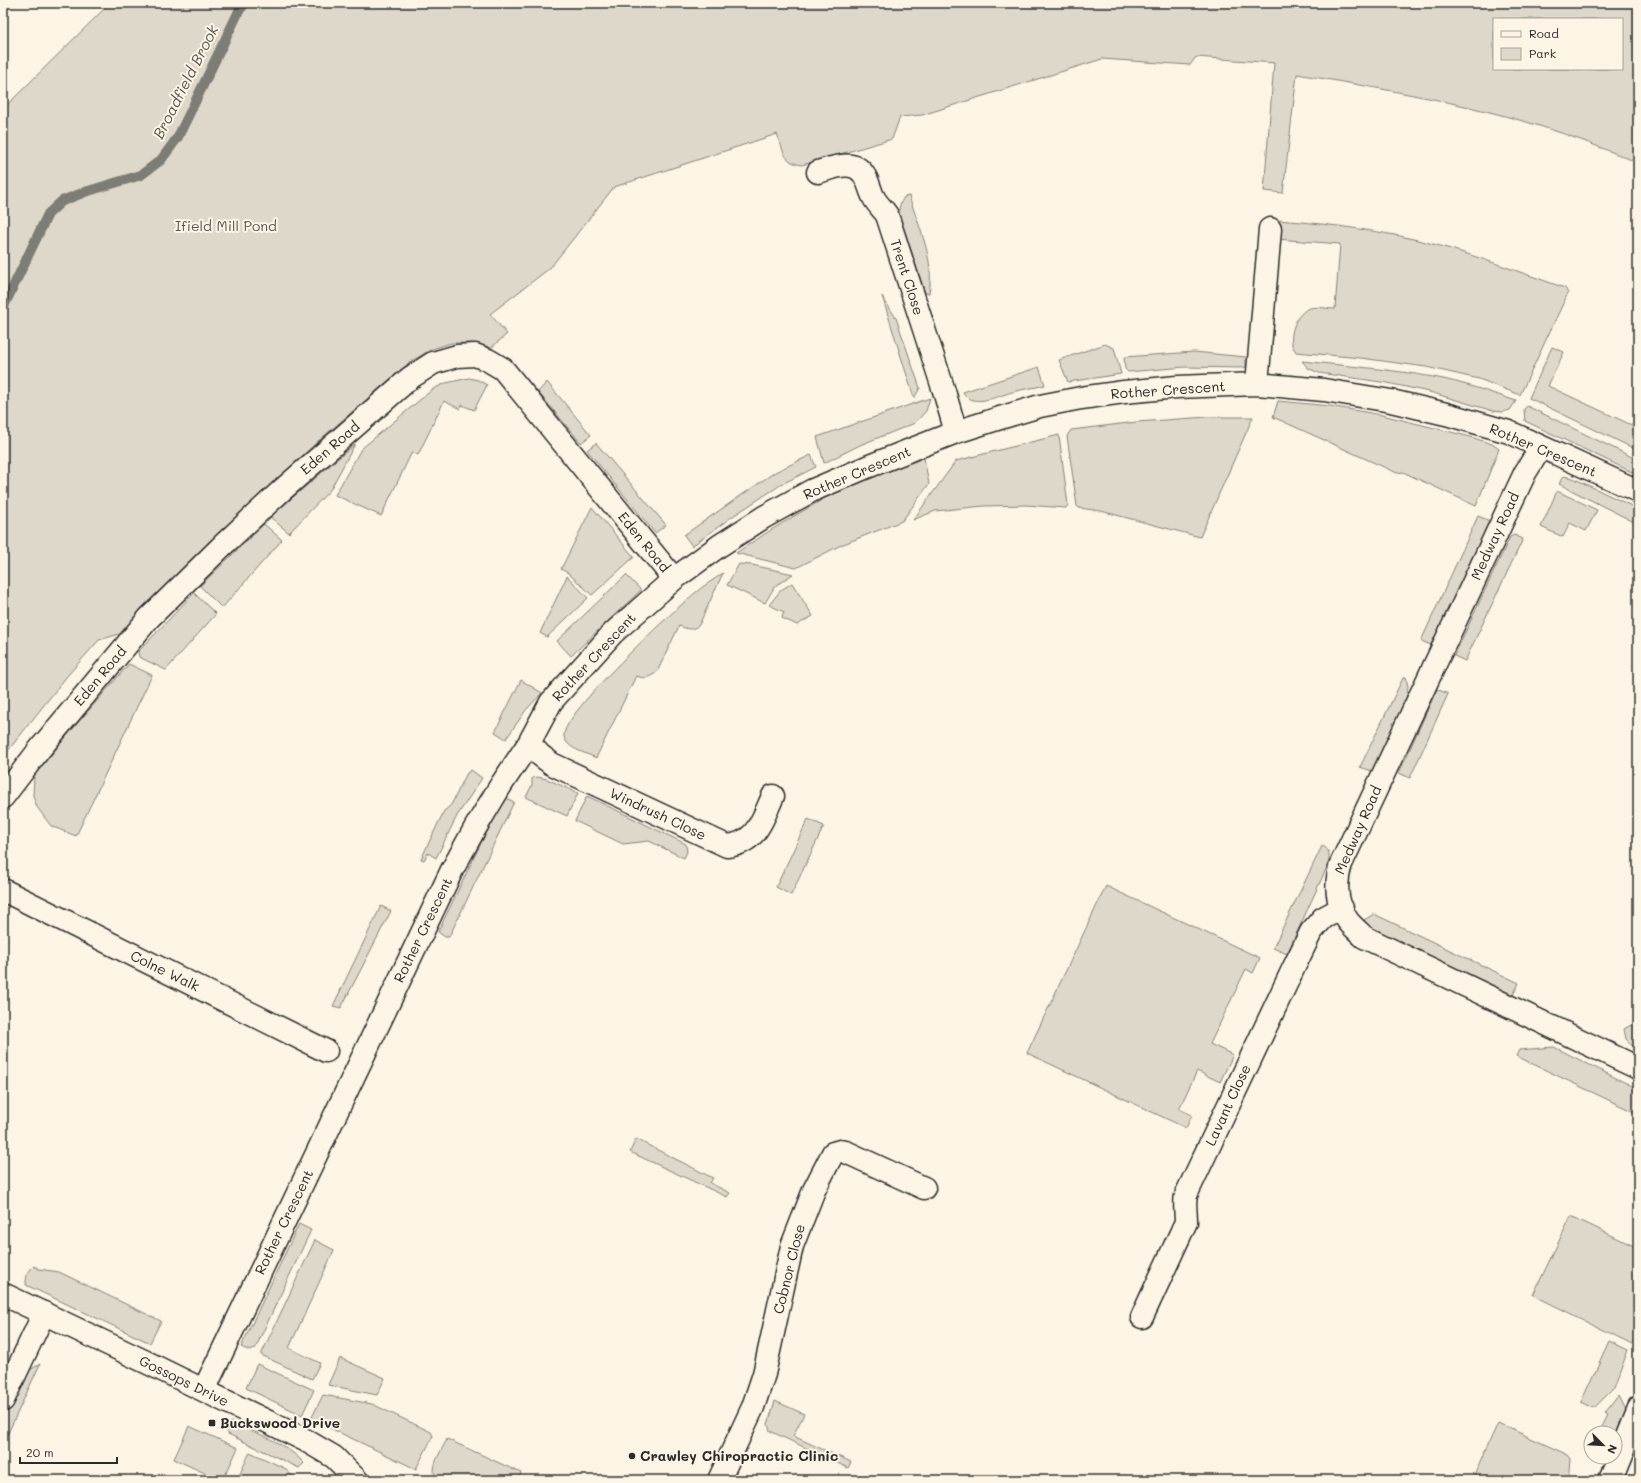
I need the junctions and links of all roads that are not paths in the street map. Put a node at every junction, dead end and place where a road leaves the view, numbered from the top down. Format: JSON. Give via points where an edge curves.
{"nodes":[{"id":1,"x":818,"y":172,"type":"dead end"},
{"id":2,"x":1270,"y":229,"type":"dead end"},
{"id":3,"x":1257,"y":384,"type":"junction"},
{"id":4,"x":956,"y":432,"type":"junction"},
{"id":5,"x":1541,"y":447,"type":"junction"},
{"id":6,"x":1638,"y":491,"type":"edge"},
{"id":7,"x":674,"y":579,"type":"junction"},
{"id":8,"x":529,"y":743,"type":"junction"},
{"id":9,"x":773,"y":796,"type":"dead end"},
{"id":10,"x":3,"y":797,"type":"edge"},
{"id":11,"x":3,"y":890,"type":"edge"},
{"id":12,"x":1342,"y":908,"type":"junction"},
{"id":13,"x":326,"y":1051,"type":"dead end"},
{"id":14,"x":1638,"y":1068,"type":"edge"},
{"id":15,"x":924,"y":1188,"type":"dead end"},
{"id":16,"x":3,"y":1294,"type":"edge"},
{"id":17,"x":44,"y":1313,"type":"junction"},
{"id":18,"x":1142,"y":1317,"type":"dead end"},
{"id":19,"x":204,"y":1390,"type":"junction"},
{"id":20,"x":3,"y":1400,"type":"edge"},
{"id":21,"x":1638,"y":1408,"type":"edge"},
{"id":22,"x":357,"y":1480,"type":"edge"},
{"id":23,"x":719,"y":1480,"type":"edge"},
{"id":24,"x":1609,"y":1480,"type":"edge"}],
"edges":[{"from":1,"to":4,"type":"street","name":"Trent Close","via":[[845,165],[860,170],[873,198],[887,216]]},
{"from":2,"to":3,"type":"street"},
{"from":3,"to":4,"type":"street","name":"Rother Crescent","via":[[1177,387],[1081,398],[1040,406]]},
{"from":3,"to":5,"type":"street","name":"Rother Crescent","via":[[1324,390],[1391,401],[1509,432]]},
{"from":4,"to":7,"type":"street","name":"Rother Crescent","via":[[813,490],[764,517]]},
{"from":5,"to":6,"type":"street","name":"Rother Crescent"},
{"from":5,"to":12,"type":"street","name":"Medway Road","via":[[1525,473],[1341,864],[1336,878],[1337,894]]},
{"from":7,"to":8,"type":"street","name":"Rother Crescent","via":[[613,633],[566,684],[551,702]]},
{"from":7,"to":10,"type":"street","name":"Eden Road","via":[[503,369],[475,355],[444,359],[410,378],[343,436],[223,545],[159,608],[113,659]]},
{"from":8,"to":9,"type":"street","name":"Windrush Close","via":[[552,764],[727,846],[738,845],[757,830]]},
{"from":8,"to":19,"type":"street","name":"Rother Crescent","via":[[493,798],[452,870]]},
{"from":11,"to":13,"type":"street","name":"Colne Walk"},
{"from":12,"to":14,"type":"street","name":"Medway Road","via":[[1348,921],[1364,937]]},
{"from":12,"to":18,"type":"street","name":"Lavant Close","via":[[1323,918],[1311,932],[1186,1195],[1186,1222]]},
{"from":15,"to":23,"type":"street","name":"Cobnor Close","via":[[846,1152],[833,1153],[814,1190],[792,1246],[764,1374],[753,1407]]},
{"from":16,"to":17,"type":"street","name":"Gossops Drive"},
{"from":17,"to":19,"type":"street","name":"Gossops Drive"},
{"from":17,"to":20,"type":"street"},
{"from":19,"to":22,"type":"street","name":"Gossops Drive","via":[[334,1457]]},
{"from":21,"to":24,"type":"street"}]}
